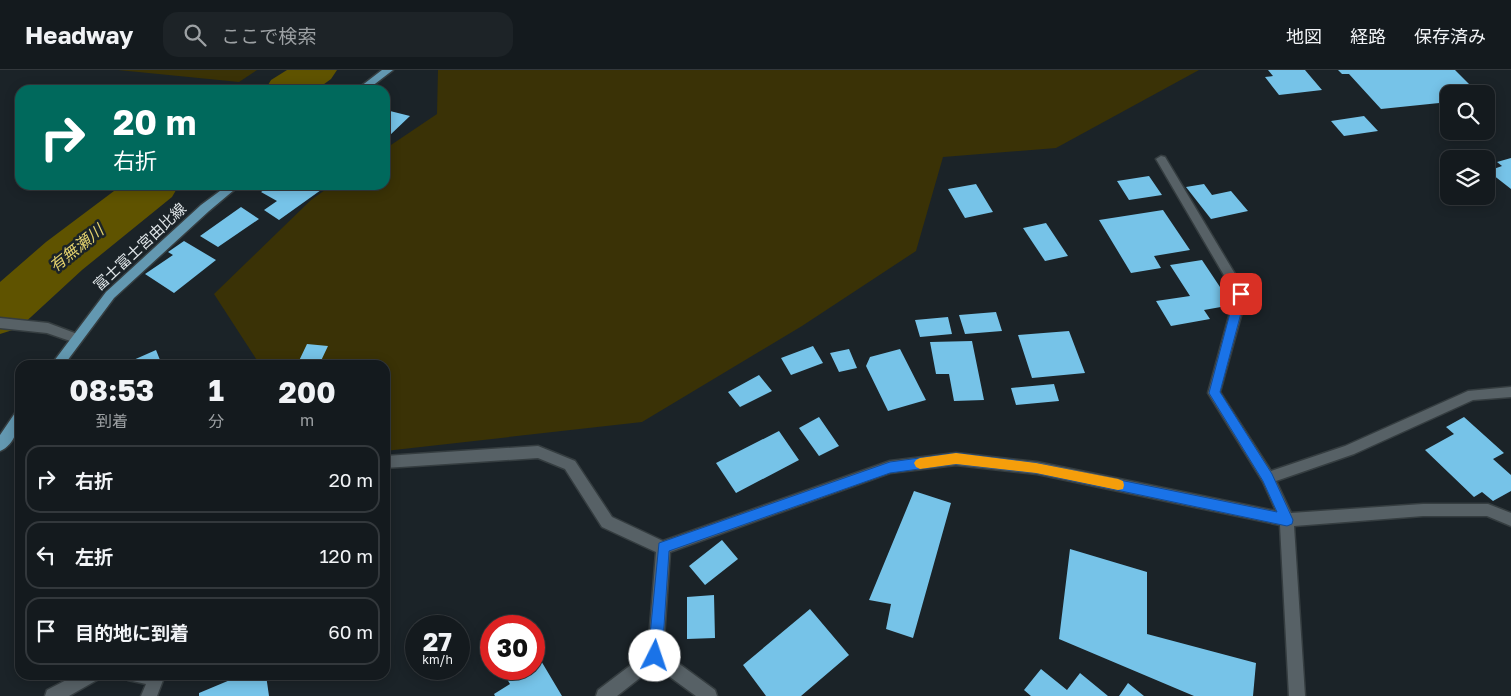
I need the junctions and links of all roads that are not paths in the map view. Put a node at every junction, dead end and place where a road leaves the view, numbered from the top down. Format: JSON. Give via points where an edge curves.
{"nodes":[{"id":1,"x":388,"y":70,"type":"edge"},
{"id":2,"x":368,"y":85,"type":"edge"},
{"id":3,"x":1161,"y":159,"type":"dead end"},
{"id":4,"x":228,"y":190,"type":"edge"},
{"id":5,"x":0,"y":323,"type":"edge"},
{"id":6,"x":76,"y":338,"type":"junction"},
{"id":7,"x":61,"y":360,"type":"edge"},
{"id":8,"x":1511,"y":392,"type":"edge"},
{"id":9,"x":15,"y":424,"type":"edge"},
{"id":10,"x":0,"y":445,"type":"edge"},
{"id":11,"x":390,"y":462,"type":"edge"},
{"id":12,"x":1268,"y":478,"type":"junction"},
{"id":13,"x":1287,"y":520,"type":"junction"},
{"id":14,"x":1511,"y":520,"type":"edge"},
{"id":15,"x":663,"y":548,"type":"junction"},
{"id":16,"x":655,"y":656,"type":"junction"},
{"id":17,"x":83,"y":680,"type":"edge"},
{"id":18,"x":155,"y":680,"type":"edge"},
{"id":19,"x":53,"y":696,"type":"edge"},
{"id":20,"x":149,"y":696,"type":"edge"},
{"id":21,"x":604,"y":696,"type":"edge"},
{"id":22,"x":709,"y":696,"type":"edge"},
{"id":23,"x":1297,"y":696,"type":"edge"}],
"edges":[{"from":1,"to":2,"type":"main road"},
{"from":3,"to":12,"type":"street","via":[[1241,294],[1214,393]]},
{"from":4,"to":6,"type":"main road","name":"富士富士宮由比線","via":[[110,295]]},
{"from":5,"to":6,"type":"street","via":[[48,328]]},
{"from":6,"to":7,"type":"main road","name":"富士富士宮由比線"},
{"from":8,"to":12,"type":"street","via":[[1472,395],[1349,450]]},
{"from":9,"to":10,"type":"main road"},
{"from":11,"to":15,"type":"street","via":[[538,452],[570,464],[607,522]]},
{"from":12,"to":13,"type":"street"},
{"from":13,"to":14,"type":"street","via":[[1423,510],[1488,510]]},
{"from":13,"to":15,"type":"street","via":[[1036,468],[956,459],[890,468]]},
{"from":13,"to":23,"type":"street"},
{"from":15,"to":16,"type":"street"},
{"from":16,"to":21,"type":"street"},
{"from":16,"to":22,"type":"street"},
{"from":17,"to":19,"type":"street"},
{"from":18,"to":20,"type":"street"}]}
